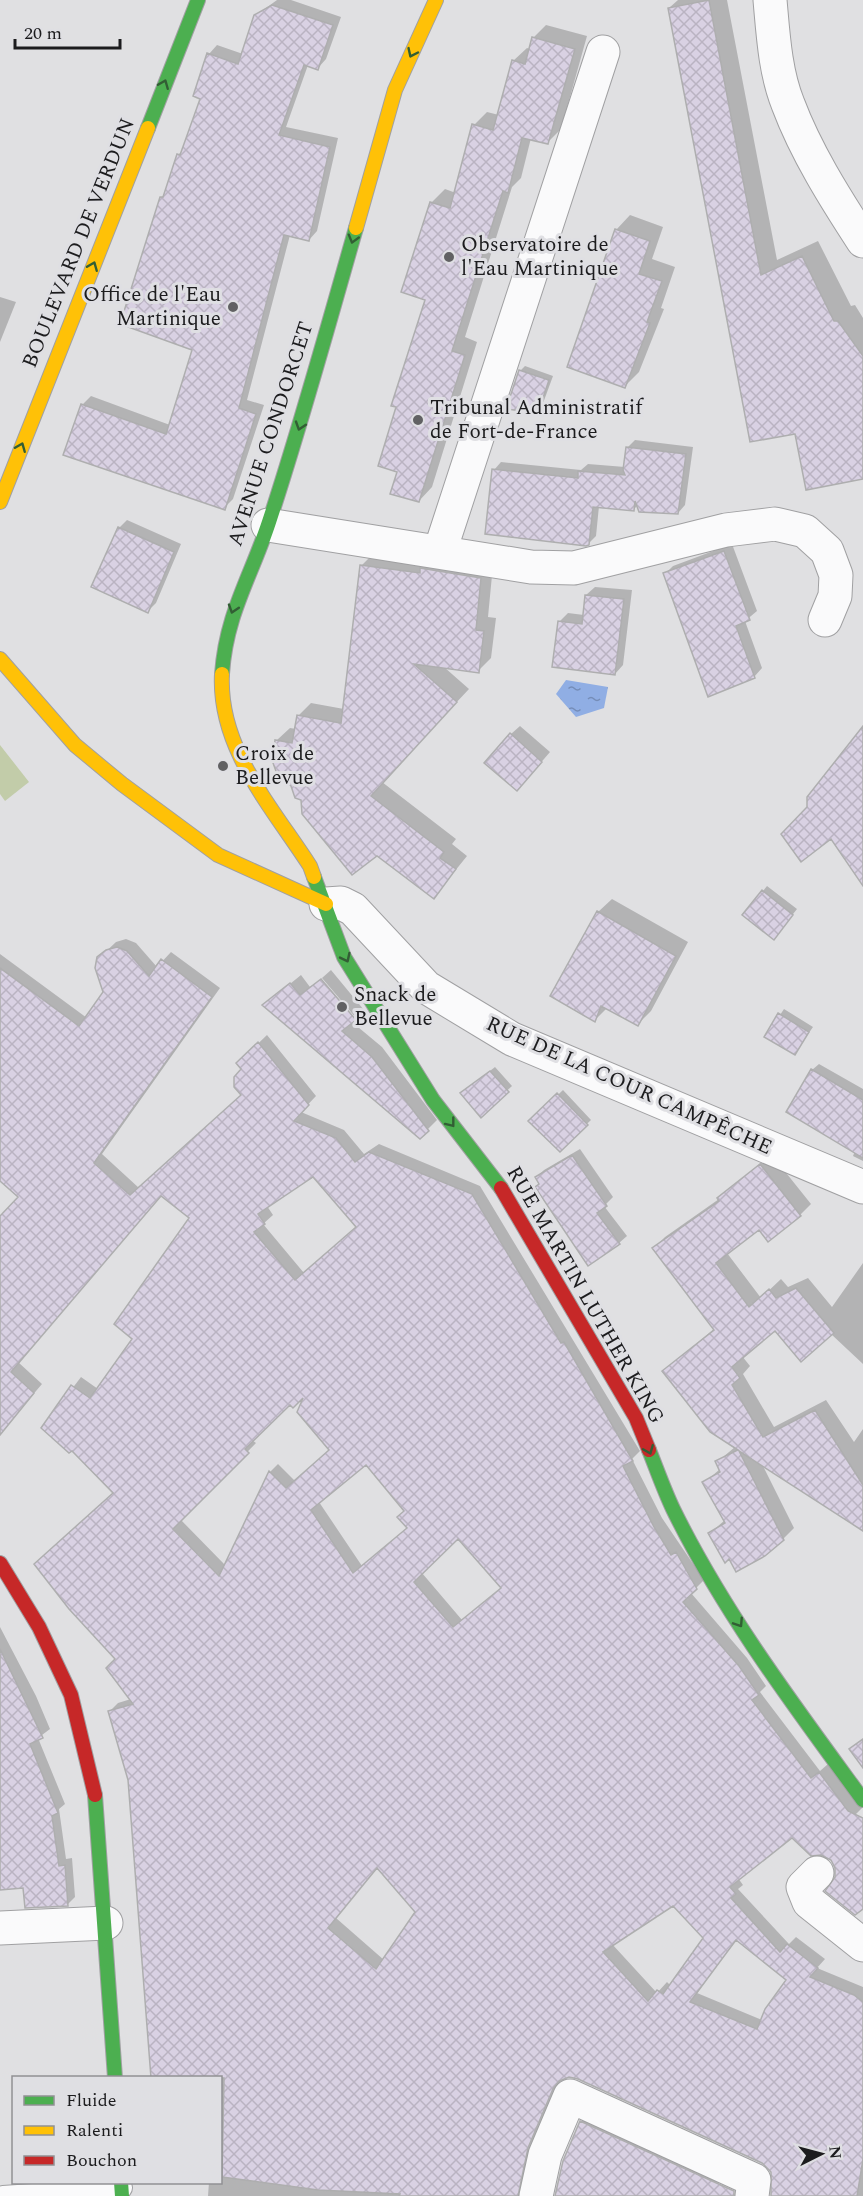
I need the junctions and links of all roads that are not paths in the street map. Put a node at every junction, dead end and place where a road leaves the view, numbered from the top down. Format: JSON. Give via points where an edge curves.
{"nodes":[{"id":1,"x":198,"y":0,"type":"edge"},
{"id":2,"x":436,"y":0,"type":"edge"},
{"id":3,"x":770,"y":0,"type":"edge"},
{"id":4,"x":603,"y":52,"type":"dead end"},
{"id":5,"x":863,"y":241,"type":"edge"},
{"id":6,"x":0,"y":502,"type":"edge"},
{"id":7,"x":268,"y":525,"type":"junction"},
{"id":8,"x":440,"y":551,"type":"junction"},
{"id":9,"x":825,"y":620,"type":"dead end"},
{"id":10,"x":0,"y":659,"type":"edge"},
{"id":11,"x":326,"y":904,"type":"junction"},
{"id":12,"x":863,"y":1187,"type":"edge"},
{"id":13,"x":0,"y":1563,"type":"edge"},
{"id":14,"x":863,"y":1800,"type":"edge"},
{"id":15,"x":817,"y":1873,"type":"dead end"},
{"id":16,"x":106,"y":1923,"type":"junction"},
{"id":17,"x":0,"y":1928,"type":"edge"},
{"id":18,"x":863,"y":1945,"type":"edge"},
{"id":19,"x":115,"y":2076,"type":"edge"},
{"id":20,"x":122,"y":2189,"type":"edge"},
{"id":21,"x":3,"y":2196,"type":"edge"},
{"id":22,"x":536,"y":2196,"type":"edge"},
{"id":23,"x":752,"y":2196,"type":"edge"}],
"edges":[{"from":6,"to":1,"type":"main road","name":"BOULEVARD DE VERDUN","one_way":true},
{"from":2,"to":7,"type":"main road","name":"AVENUE CONDORCET","one_way":true,"via":[[395,90]]},
{"from":3,"to":5,"type":"street","via":[[772,34],[787,102],[838,204]]},
{"from":4,"to":8,"type":"street"},
{"from":7,"to":8,"type":"street"},
{"from":7,"to":11,"type":"main road","name":"AVENUE CONDORCET","one_way":true,"via":[[228,626],[221,699],[238,755],[310,866]]},
{"from":8,"to":9,"type":"street","via":[[531,567],[574,568],[726,530],[775,524],[806,531],[828,551],[836,575],[835,596]]},
{"from":10,"to":11,"type":"main road","via":[[75,745],[122,784],[218,855]]},
{"from":11,"to":12,"type":"street","name":"RUE DE LA COUR CAMPÊCHE","via":[[341,903],[353,909],[426,987],[512,1039]]},
{"from":11,"to":14,"type":"main road","name":"RUE MARTIN LUTHER KING","one_way":true,"via":[[344,957],[433,1100],[498,1183],[636,1418],[673,1509],[726,1603],[777,1682]]},
{"from":13,"to":16,"type":"main road","via":[[39,1627],[70,1695],[96,1801]]},
{"from":15,"to":18,"type":"street","via":[[803,1887],[809,1902]]},
{"from":16,"to":17,"type":"street"},
{"from":16,"to":19,"type":"main road"},
{"from":20,"to":21,"type":"lane"},
{"from":22,"to":23,"type":"street","via":[[545,2155],[570,2096],[754,2180]]}]}
